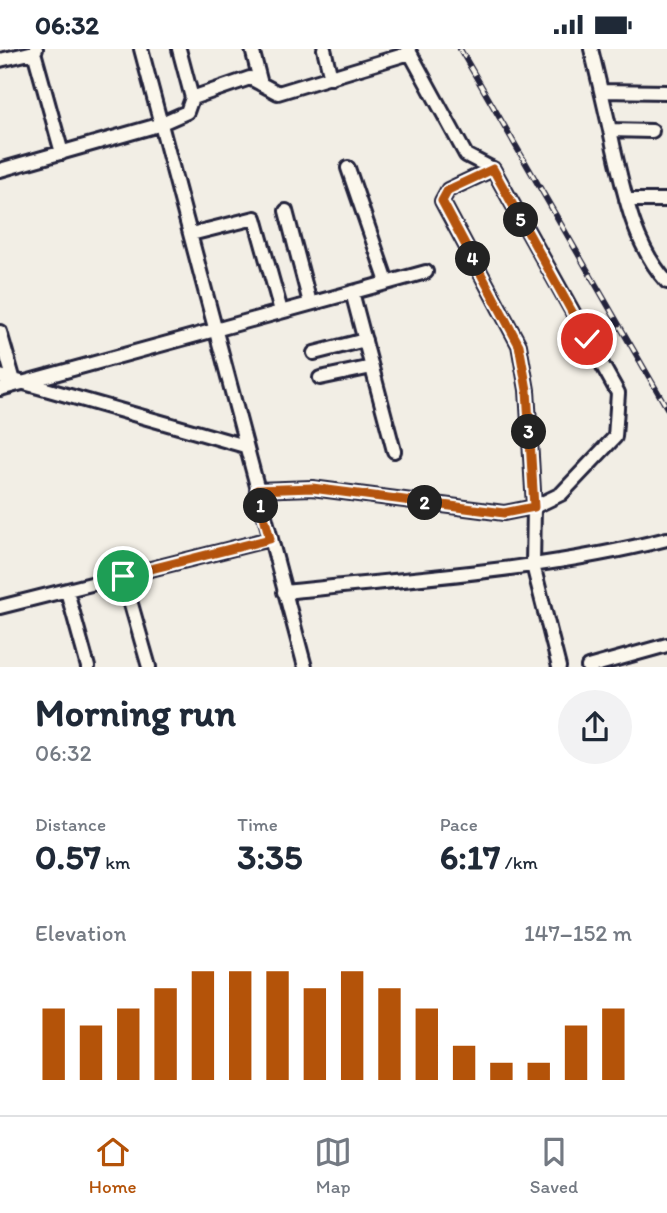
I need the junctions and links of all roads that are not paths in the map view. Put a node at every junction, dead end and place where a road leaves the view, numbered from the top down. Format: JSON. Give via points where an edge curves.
{"nodes":[{"id":1,"x":141,"y":49,"type":"edge"},
{"id":2,"x":179,"y":49,"type":"edge"},
{"id":3,"x":252,"y":49,"type":"edge"},
{"id":4,"x":324,"y":49,"type":"edge"},
{"id":5,"x":591,"y":49,"type":"edge"},
{"id":6,"x":35,"y":51,"type":"edge"},
{"id":7,"x":409,"y":51,"type":"edge"},
{"id":8,"x":0,"y":60,"type":"edge"},
{"id":9,"x":331,"y":78,"type":"junction"},
{"id":10,"x":261,"y":84,"type":"junction"},
{"id":11,"x":601,"y":92,"type":"junction"},
{"id":12,"x":667,"y":92,"type":"edge"},
{"id":13,"x":192,"y":98,"type":"junction"},
{"id":14,"x":160,"y":123,"type":"junction"},
{"id":15,"x":610,"y":130,"type":"junction"},
{"id":16,"x":652,"y":131,"type":"dead end"},
{"id":17,"x":62,"y":153,"type":"junction"},
{"id":18,"x":348,"y":167,"type":"dead end"},
{"id":19,"x":493,"y":169,"type":"junction"},
{"id":20,"x":0,"y":170,"type":"edge"},
{"id":21,"x":626,"y":200,"type":"junction"},
{"id":22,"x":667,"y":200,"type":"edge"},
{"id":23,"x":286,"y":211,"type":"dead end"},
{"id":24,"x":191,"y":234,"type":"junction"},
{"id":25,"x":426,"y":272,"type":"dead end"},
{"id":26,"x":387,"y":282,"type":"junction"},
{"id":27,"x":667,"y":282,"type":"edge"},
{"id":28,"x":352,"y":292,"type":"junction"},
{"id":29,"x":310,"y":303,"type":"junction"},
{"id":30,"x":281,"y":311,"type":"junction"},
{"id":31,"x":216,"y":328,"type":"junction"},
{"id":32,"x":0,"y":332,"type":"edge"},
{"id":33,"x":365,"y":340,"type":"junction"},
{"id":34,"x":314,"y":353,"type":"dead end"},
{"id":35,"x":372,"y":367,"type":"junction"},
{"id":36,"x":0,"y":376,"type":"edge"},
{"id":37,"x":320,"y":378,"type":"dead end"},
{"id":38,"x":18,"y":382,"type":"junction"},
{"id":39,"x":0,"y":390,"type":"edge"},
{"id":40,"x":246,"y":446,"type":"junction"},
{"id":41,"x":394,"y":451,"type":"dead end"},
{"id":42,"x":257,"y":490,"type":"junction"},
{"id":43,"x":534,"y":507,"type":"junction"},
{"id":44,"x":270,"y":539,"type":"junction"},
{"id":45,"x":667,"y":539,"type":"edge"},
{"id":46,"x":533,"y":565,"type":"junction"},
{"id":47,"x":123,"y":576,"type":"junction"},
{"id":48,"x":67,"y":591,"type":"junction"},
{"id":49,"x":284,"y":591,"type":"junction"},
{"id":50,"x":0,"y":607,"type":"edge"},
{"id":51,"x":667,"y":645,"type":"edge"},
{"id":52,"x":88,"y":667,"type":"edge"},
{"id":53,"x":149,"y":667,"type":"edge"},
{"id":54,"x":305,"y":667,"type":"edge"},
{"id":55,"x":559,"y":667,"type":"edge"},
{"id":56,"x":588,"y":667,"type":"edge"}],
"edges":[{"from":1,"to":14,"type":"street"},
{"from":2,"to":13,"type":"street"},
{"from":3,"to":10,"type":"street"},
{"from":4,"to":9,"type":"street"},
{"from":5,"to":11,"type":"street"},
{"from":6,"to":8,"type":"street"},
{"from":6,"to":17,"type":"street"},
{"from":7,"to":9,"type":"street"},
{"from":7,"to":19,"type":"street","via":[[466,155]]},
{"from":9,"to":10,"type":"street","via":[[278,93]]},
{"from":10,"to":13,"type":"street","via":[[250,78]]},
{"from":11,"to":12,"type":"street"},
{"from":11,"to":15,"type":"street"},
{"from":13,"to":14,"type":"street","via":[[187,112]]},
{"from":14,"to":17,"type":"street"},
{"from":14,"to":24,"type":"street"},
{"from":15,"to":16,"type":"street"},
{"from":15,"to":21,"type":"street"},
{"from":17,"to":20,"type":"street"},
{"from":18,"to":26,"type":"street"},
{"from":19,"to":43,"type":"street","via":[[448,190],[442,201],[519,345],[527,390]]},
{"from":19,"to":43,"type":"street","via":[[618,393],[615,437],[561,494]]},
{"from":21,"to":22,"type":"street"},
{"from":21,"to":27,"type":"street","via":[[641,244]]},
{"from":23,"to":29,"type":"street"},
{"from":24,"to":30,"type":"street","via":[[254,218]]},
{"from":24,"to":31,"type":"street"},
{"from":25,"to":26,"type":"street"},
{"from":26,"to":28,"type":"street"},
{"from":28,"to":29,"type":"street"},
{"from":28,"to":33,"type":"street"},
{"from":29,"to":30,"type":"street"},
{"from":30,"to":31,"type":"street"},
{"from":31,"to":38,"type":"street"},
{"from":31,"to":40,"type":"street"},
{"from":32,"to":38,"type":"street"},
{"from":33,"to":34,"type":"street"},
{"from":33,"to":35,"type":"street"},
{"from":35,"to":37,"type":"street"},
{"from":35,"to":41,"type":"street"},
{"from":36,"to":38,"type":"street"},
{"from":38,"to":39,"type":"street"},
{"from":38,"to":40,"type":"street"},
{"from":40,"to":42,"type":"street"},
{"from":42,"to":43,"type":"street","via":[[312,488],[504,513]]},
{"from":42,"to":44,"type":"street"},
{"from":43,"to":46,"type":"street"},
{"from":44,"to":47,"type":"street"},
{"from":44,"to":49,"type":"street"},
{"from":45,"to":46,"type":"street"},
{"from":46,"to":49,"type":"street"},
{"from":46,"to":55,"type":"street"},
{"from":47,"to":48,"type":"street"},
{"from":47,"to":53,"type":"street"},
{"from":48,"to":50,"type":"street"},
{"from":48,"to":52,"type":"street"},
{"from":49,"to":54,"type":"street"},
{"from":51,"to":56,"type":"street"}]}
